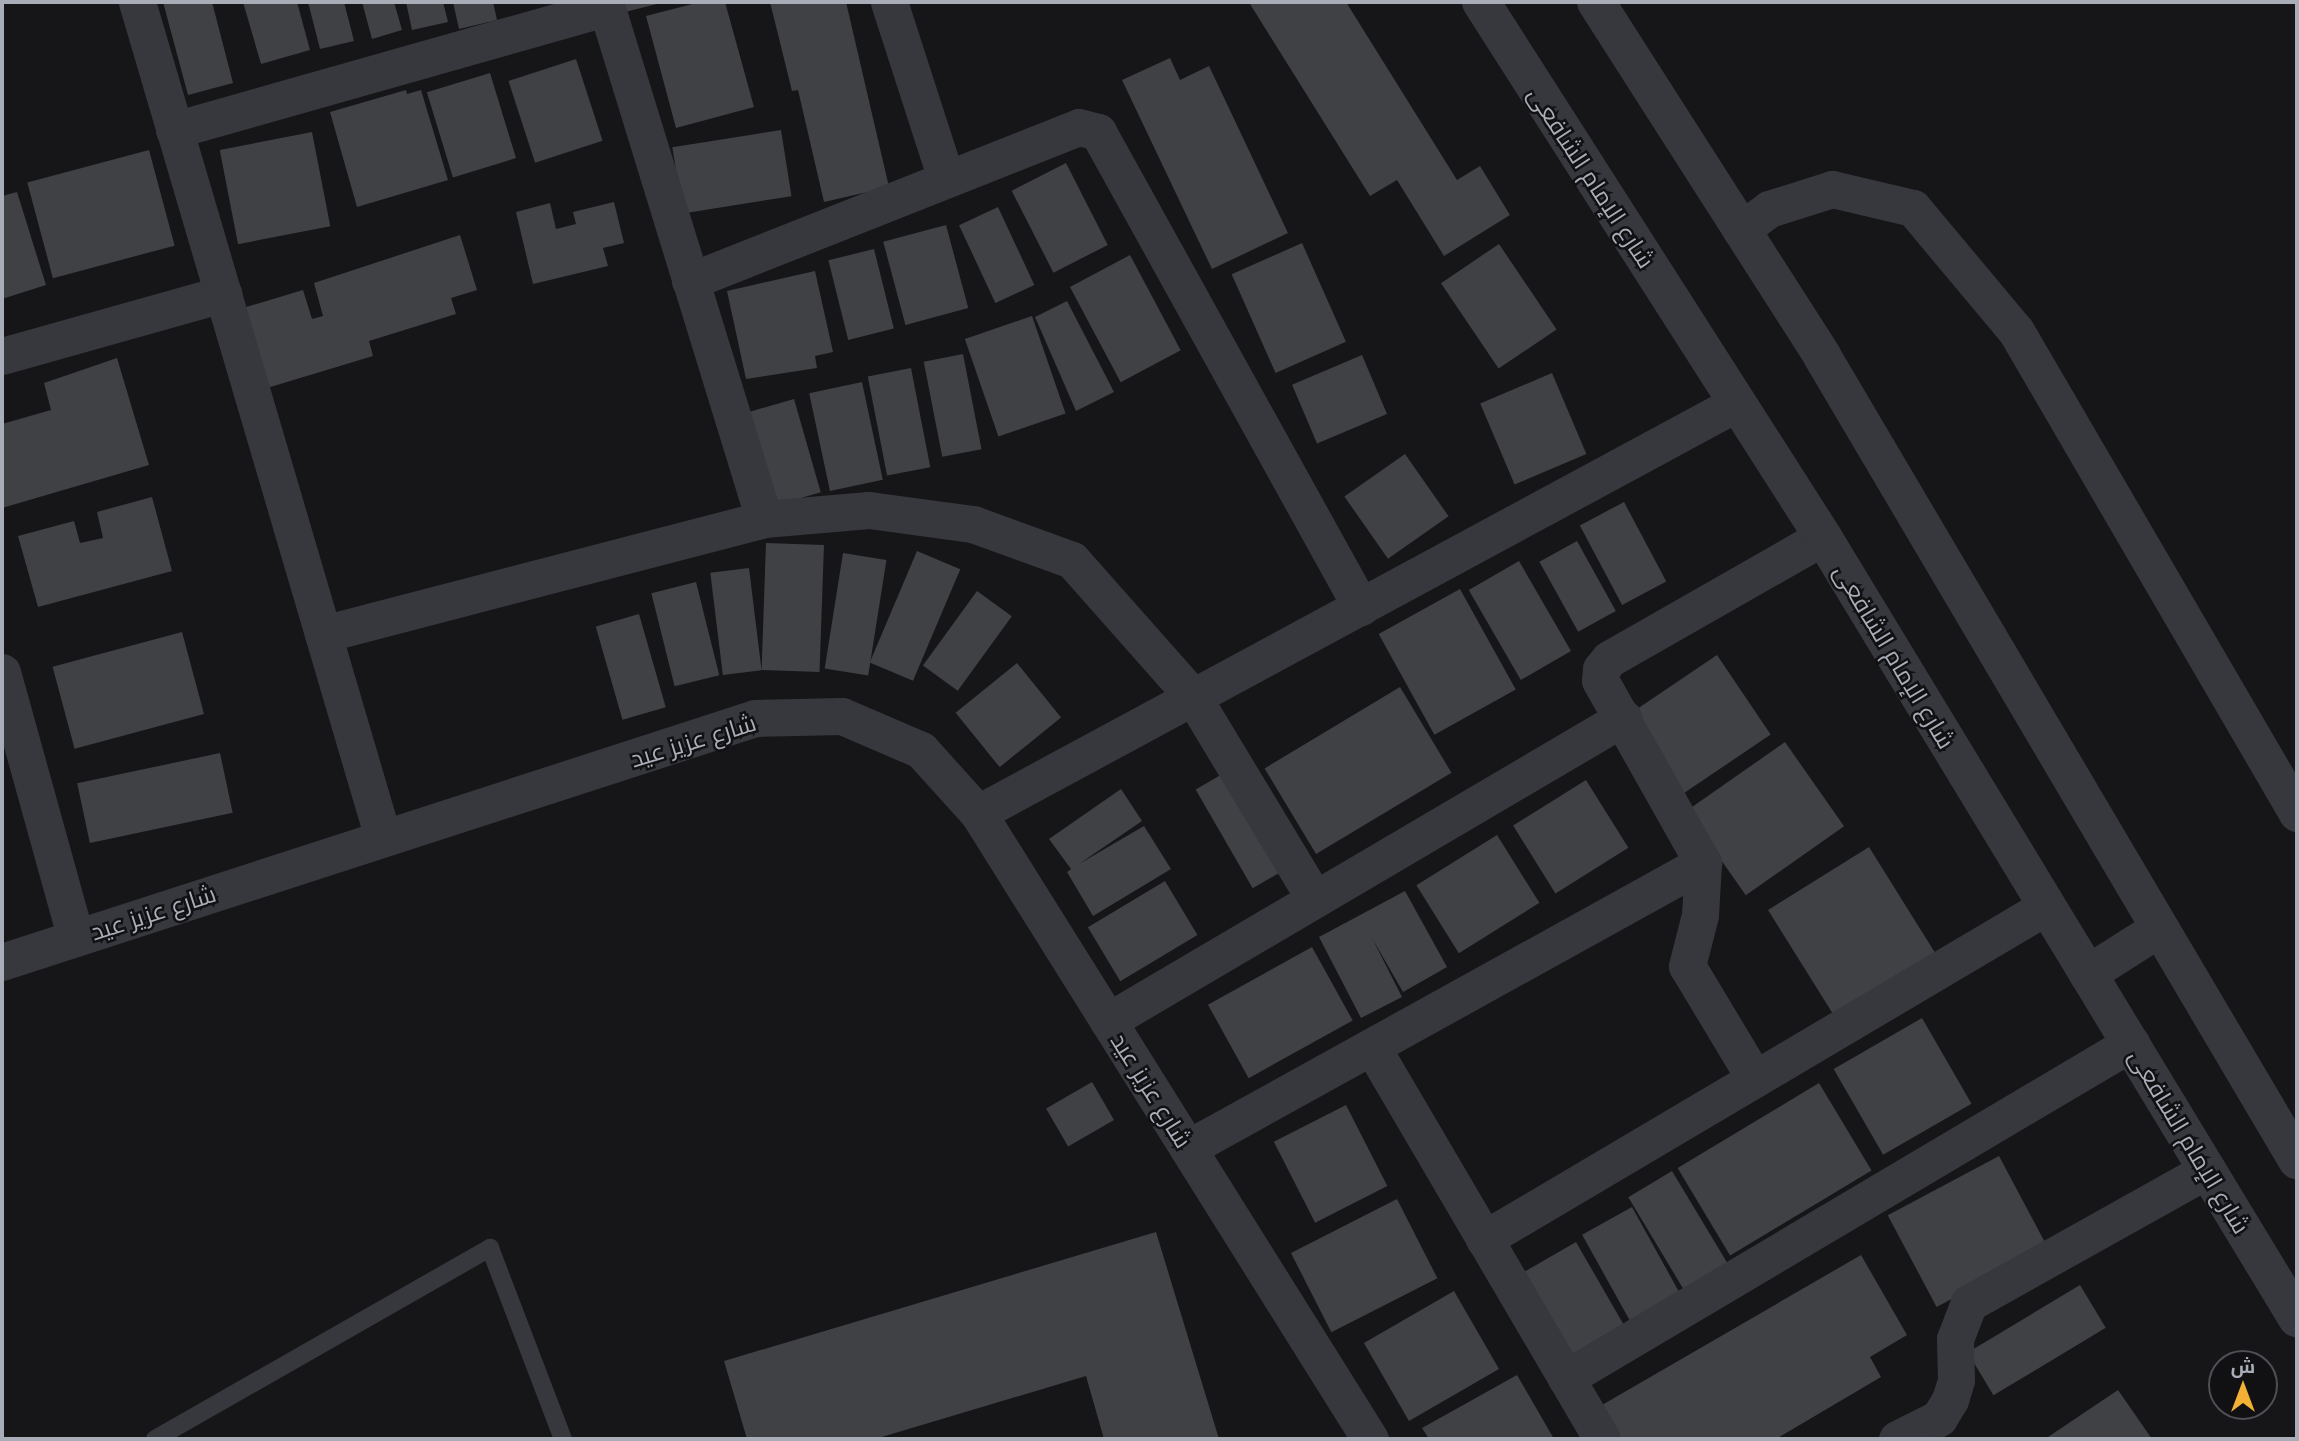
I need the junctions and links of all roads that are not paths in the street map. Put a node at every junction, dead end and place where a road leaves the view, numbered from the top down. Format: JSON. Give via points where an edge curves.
{"nodes":[{"id":1,"x":137,"y":2,"type":"edge"},
{"id":2,"x":889,"y":2,"type":"edge"},
{"id":3,"x":1481,"y":2,"type":"edge"},
{"id":4,"x":1596,"y":2,"type":"edge"},
{"id":5,"x":606,"y":5,"type":"edge"},
{"id":6,"x":174,"y":130,"type":"junction"},
{"id":7,"x":946,"y":179,"type":"junction"},
{"id":8,"x":1741,"y":230,"type":"junction"},
{"id":9,"x":690,"y":281,"type":"junction"},
{"id":10,"x":223,"y":294,"type":"junction"},
{"id":11,"x":2,"y":356,"type":"edge"},
{"id":12,"x":1737,"y":403,"type":"junction"},
{"id":13,"x":764,"y":519,"type":"junction"},
{"id":14,"x":1823,"y":537,"type":"junction"},
{"id":15,"x":1361,"y":607,"type":"junction"},
{"id":16,"x":323,"y":634,"type":"junction"},
{"id":17,"x":2,"y":672,"type":"edge"},
{"id":18,"x":1193,"y":697,"type":"junction"},
{"id":19,"x":1623,"y":718,"type":"junction"},
{"id":20,"x":978,"y":813,"type":"junction"},
{"id":21,"x":2297,"y":813,"type":"edge"},
{"id":22,"x":383,"y":838,"type":"junction"},
{"id":23,"x":1703,"y":863,"type":"junction"},
{"id":24,"x":1315,"y":899,"type":"junction"},
{"id":25,"x":2047,"y":906,"type":"junction"},
{"id":26,"x":2159,"y":929,"type":"junction"},
{"id":27,"x":76,"y":938,"type":"junction"},
{"id":28,"x":2,"y":962,"type":"edge"},
{"id":29,"x":2088,"y":974,"type":"junction"},
{"id":30,"x":1108,"y":1021,"type":"junction"},
{"id":31,"x":2130,"y":1043,"type":"junction"},
{"id":32,"x":1371,"y":1047,"type":"junction"},
{"id":33,"x":1755,"y":1079,"type":"junction"},
{"id":34,"x":1188,"y":1148,"type":"junction"},
{"id":35,"x":2297,"y":1160,"type":"edge"},
{"id":36,"x":2207,"y":1170,"type":"junction"},
{"id":37,"x":1484,"y":1239,"type":"junction"},
{"id":38,"x":2297,"y":1318,"type":"edge"},
{"id":39,"x":1566,"y":1378,"type":"junction"},
{"id":40,"x":155,"y":1439,"type":"edge"},
{"id":41,"x":563,"y":1439,"type":"edge"},
{"id":42,"x":1370,"y":1439,"type":"edge"},
{"id":43,"x":1602,"y":1439,"type":"edge"},
{"id":44,"x":1898,"y":1439,"type":"edge"}],
"edges":[{"from":1,"to":6,"type":"street"},
{"from":2,"to":7,"type":"street"},
{"from":3,"to":12,"type":"street","name":"شارع الإمام الشافعى"},
{"from":4,"to":8,"type":"street"},
{"from":5,"to":6,"type":"street"},
{"from":5,"to":9,"type":"street"},
{"from":6,"to":10,"type":"street"},
{"from":7,"to":9,"type":"street"},
{"from":7,"to":15,"type":"street","via":[[1079,127],[1098,132]]},
{"from":8,"to":21,"type":"street","via":[[1769,209],[1832,189],[1913,208],[2016,331]]},
{"from":8,"to":26,"type":"street","via":[[1822,356]]},
{"from":9,"to":13,"type":"street"},
{"from":10,"to":11,"type":"street"},
{"from":10,"to":16,"type":"street"},
{"from":12,"to":14,"type":"street","name":"شارع الإمام الشافعى"},
{"from":12,"to":15,"type":"street"},
{"from":13,"to":16,"type":"street"},
{"from":13,"to":18,"type":"street","via":[[869,510],[973,524],[1072,560]]},
{"from":14,"to":19,"type":"street","via":[[1609,659],[1600,680]]},
{"from":14,"to":25,"type":"street","name":"شارع الإمام الشافعى"},
{"from":15,"to":18,"type":"street"},
{"from":16,"to":22,"type":"street"},
{"from":17,"to":27,"type":"street"},
{"from":18,"to":20,"type":"street"},
{"from":18,"to":24,"type":"street"},
{"from":19,"to":23,"type":"street"},
{"from":19,"to":24,"type":"street"},
{"from":20,"to":22,"type":"street","name":"شارع عزيز عيد","via":[[921,750],[842,716],[755,718]]},
{"from":20,"to":30,"type":"street","name":"شارع عزيز عيد"},
{"from":22,"to":27,"type":"street","name":"شارع عزيز عيد"},
{"from":23,"to":32,"type":"street"},
{"from":23,"to":33,"type":"street","via":[[1700,915],[1687,966]]},
{"from":24,"to":30,"type":"street"},
{"from":25,"to":29,"type":"street","name":"شارع الإمام الشافعى"},
{"from":25,"to":33,"type":"street"},
{"from":26,"to":29,"type":"street"},
{"from":26,"to":35,"type":"street"},
{"from":27,"to":28,"type":"street","name":"شارع عزيز عيد"},
{"from":29,"to":31,"type":"street","name":"شارع الإمام الشافعى"},
{"from":30,"to":34,"type":"street","name":"شارع عزيز عيد"},
{"from":31,"to":36,"type":"street","name":"شارع الإمام الشافعى"},
{"from":31,"to":39,"type":"street"},
{"from":32,"to":34,"type":"street"},
{"from":32,"to":37,"type":"street"},
{"from":33,"to":37,"type":"street"},
{"from":34,"to":42,"type":"street","name":"شارع عزيز عيد"},
{"from":36,"to":38,"type":"street","name":"شارع الإمام الشافعى"},
{"from":36,"to":44,"type":"street","via":[[1969,1303],[1955,1339],[1956,1380],[1950,1400],[1939,1418]]},
{"from":37,"to":39,"type":"street"},
{"from":39,"to":43,"type":"street"},
{"from":40,"to":41,"type":"lane","via":[[490,1248]]}]}
